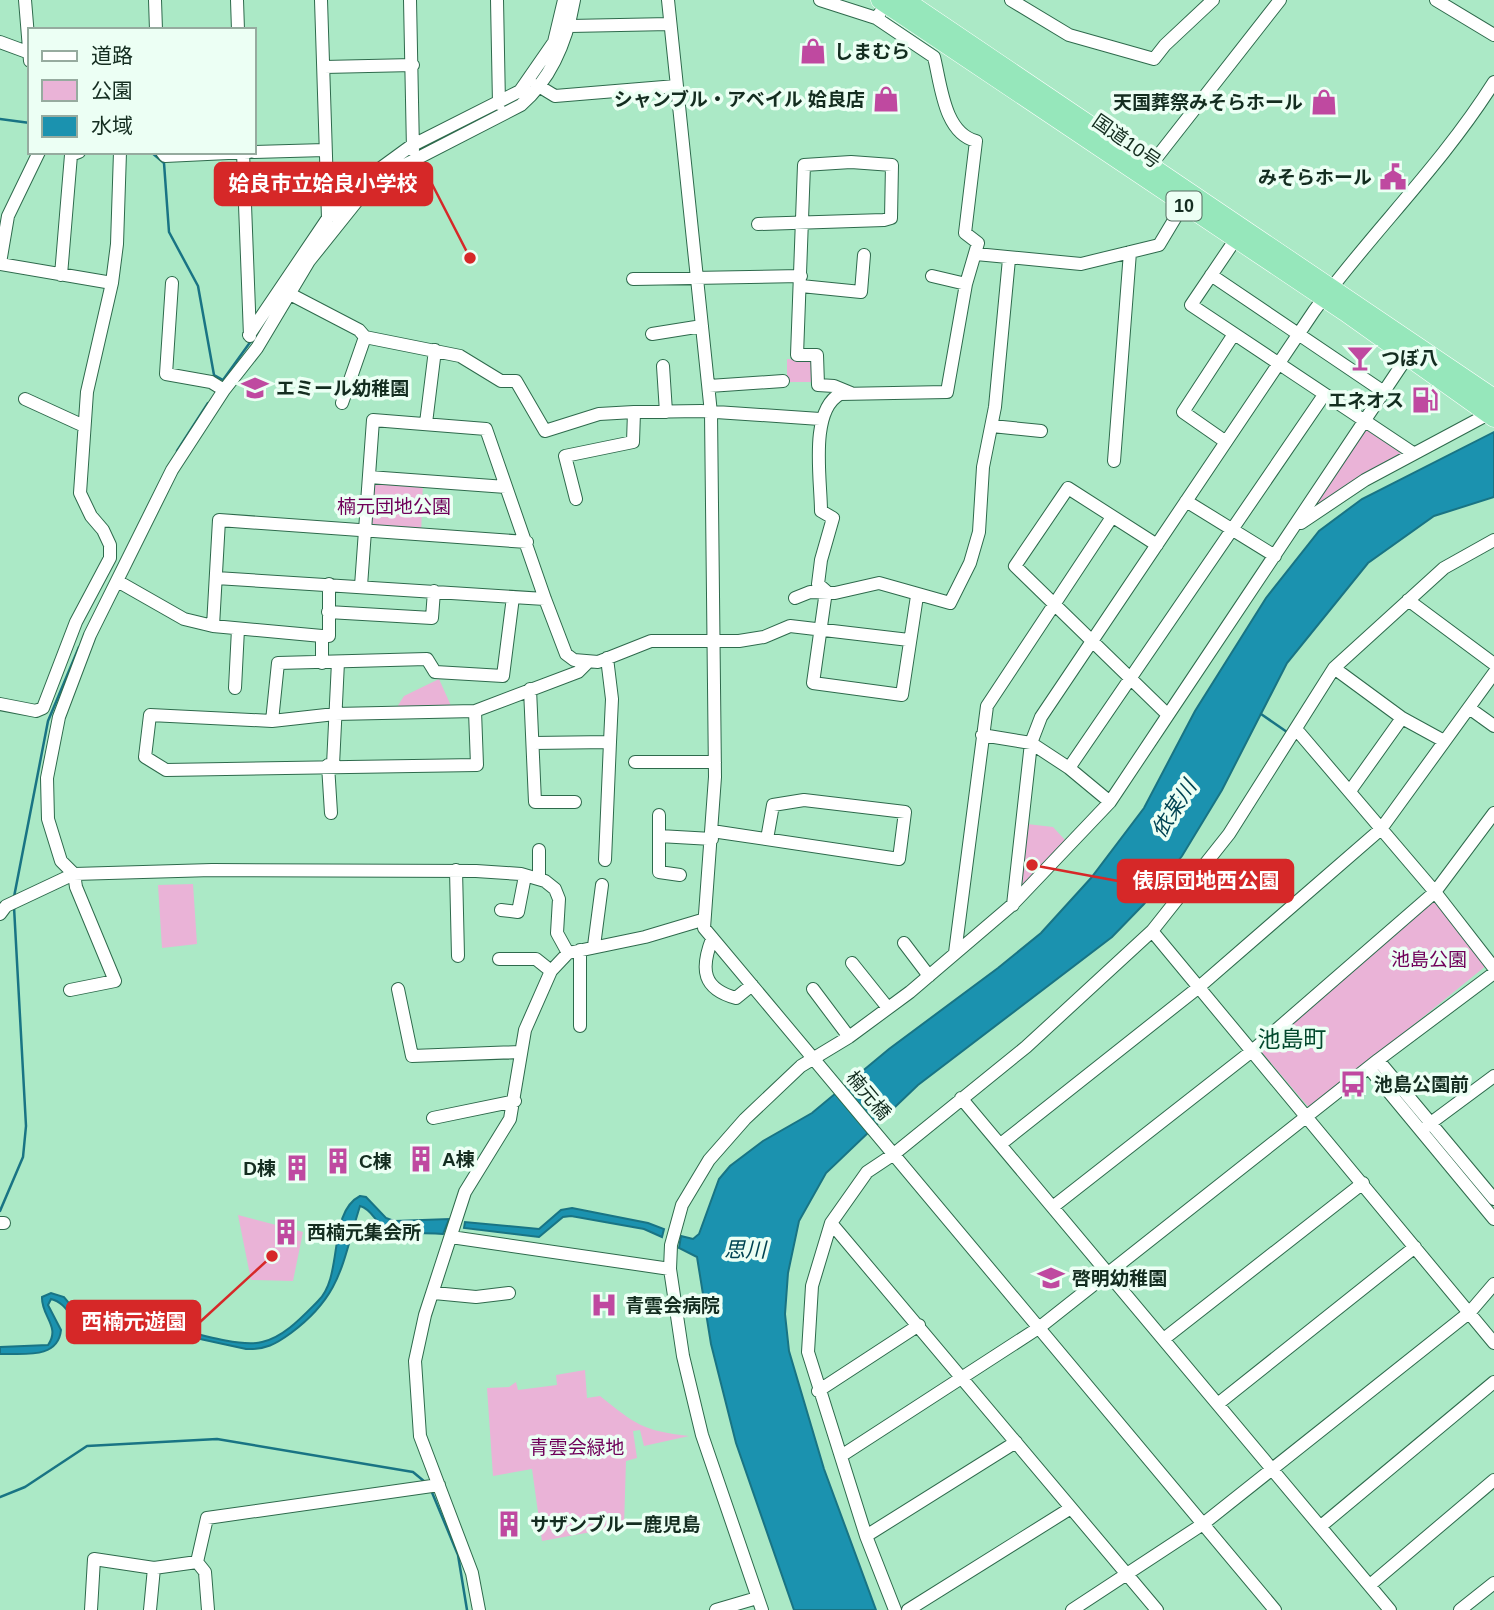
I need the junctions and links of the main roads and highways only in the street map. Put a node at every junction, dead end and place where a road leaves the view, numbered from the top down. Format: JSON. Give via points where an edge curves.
{"nodes":[{"id":1,"x":905,"y":0,"type":"edge"},
{"id":2,"x":881,"y":7,"type":"edge"},
{"id":3,"x":1327,"y":293,"type":"junction"},
{"id":4,"x":1492,"y":410,"type":"edge"}],
"edges":[{"from":1,"to":3,"type":"highway","name":"国道10号","number":"10"},
{"from":2,"to":3,"type":"highway","name":"国道10号","number":"10","via":[[1235,240]]},
{"from":3,"to":4,"type":"highway","name":"国道10号","number":"10"},
{"from":3,"to":4,"type":"highway","name":"国道10号","number":"10","via":[[1408,357]]}]}
